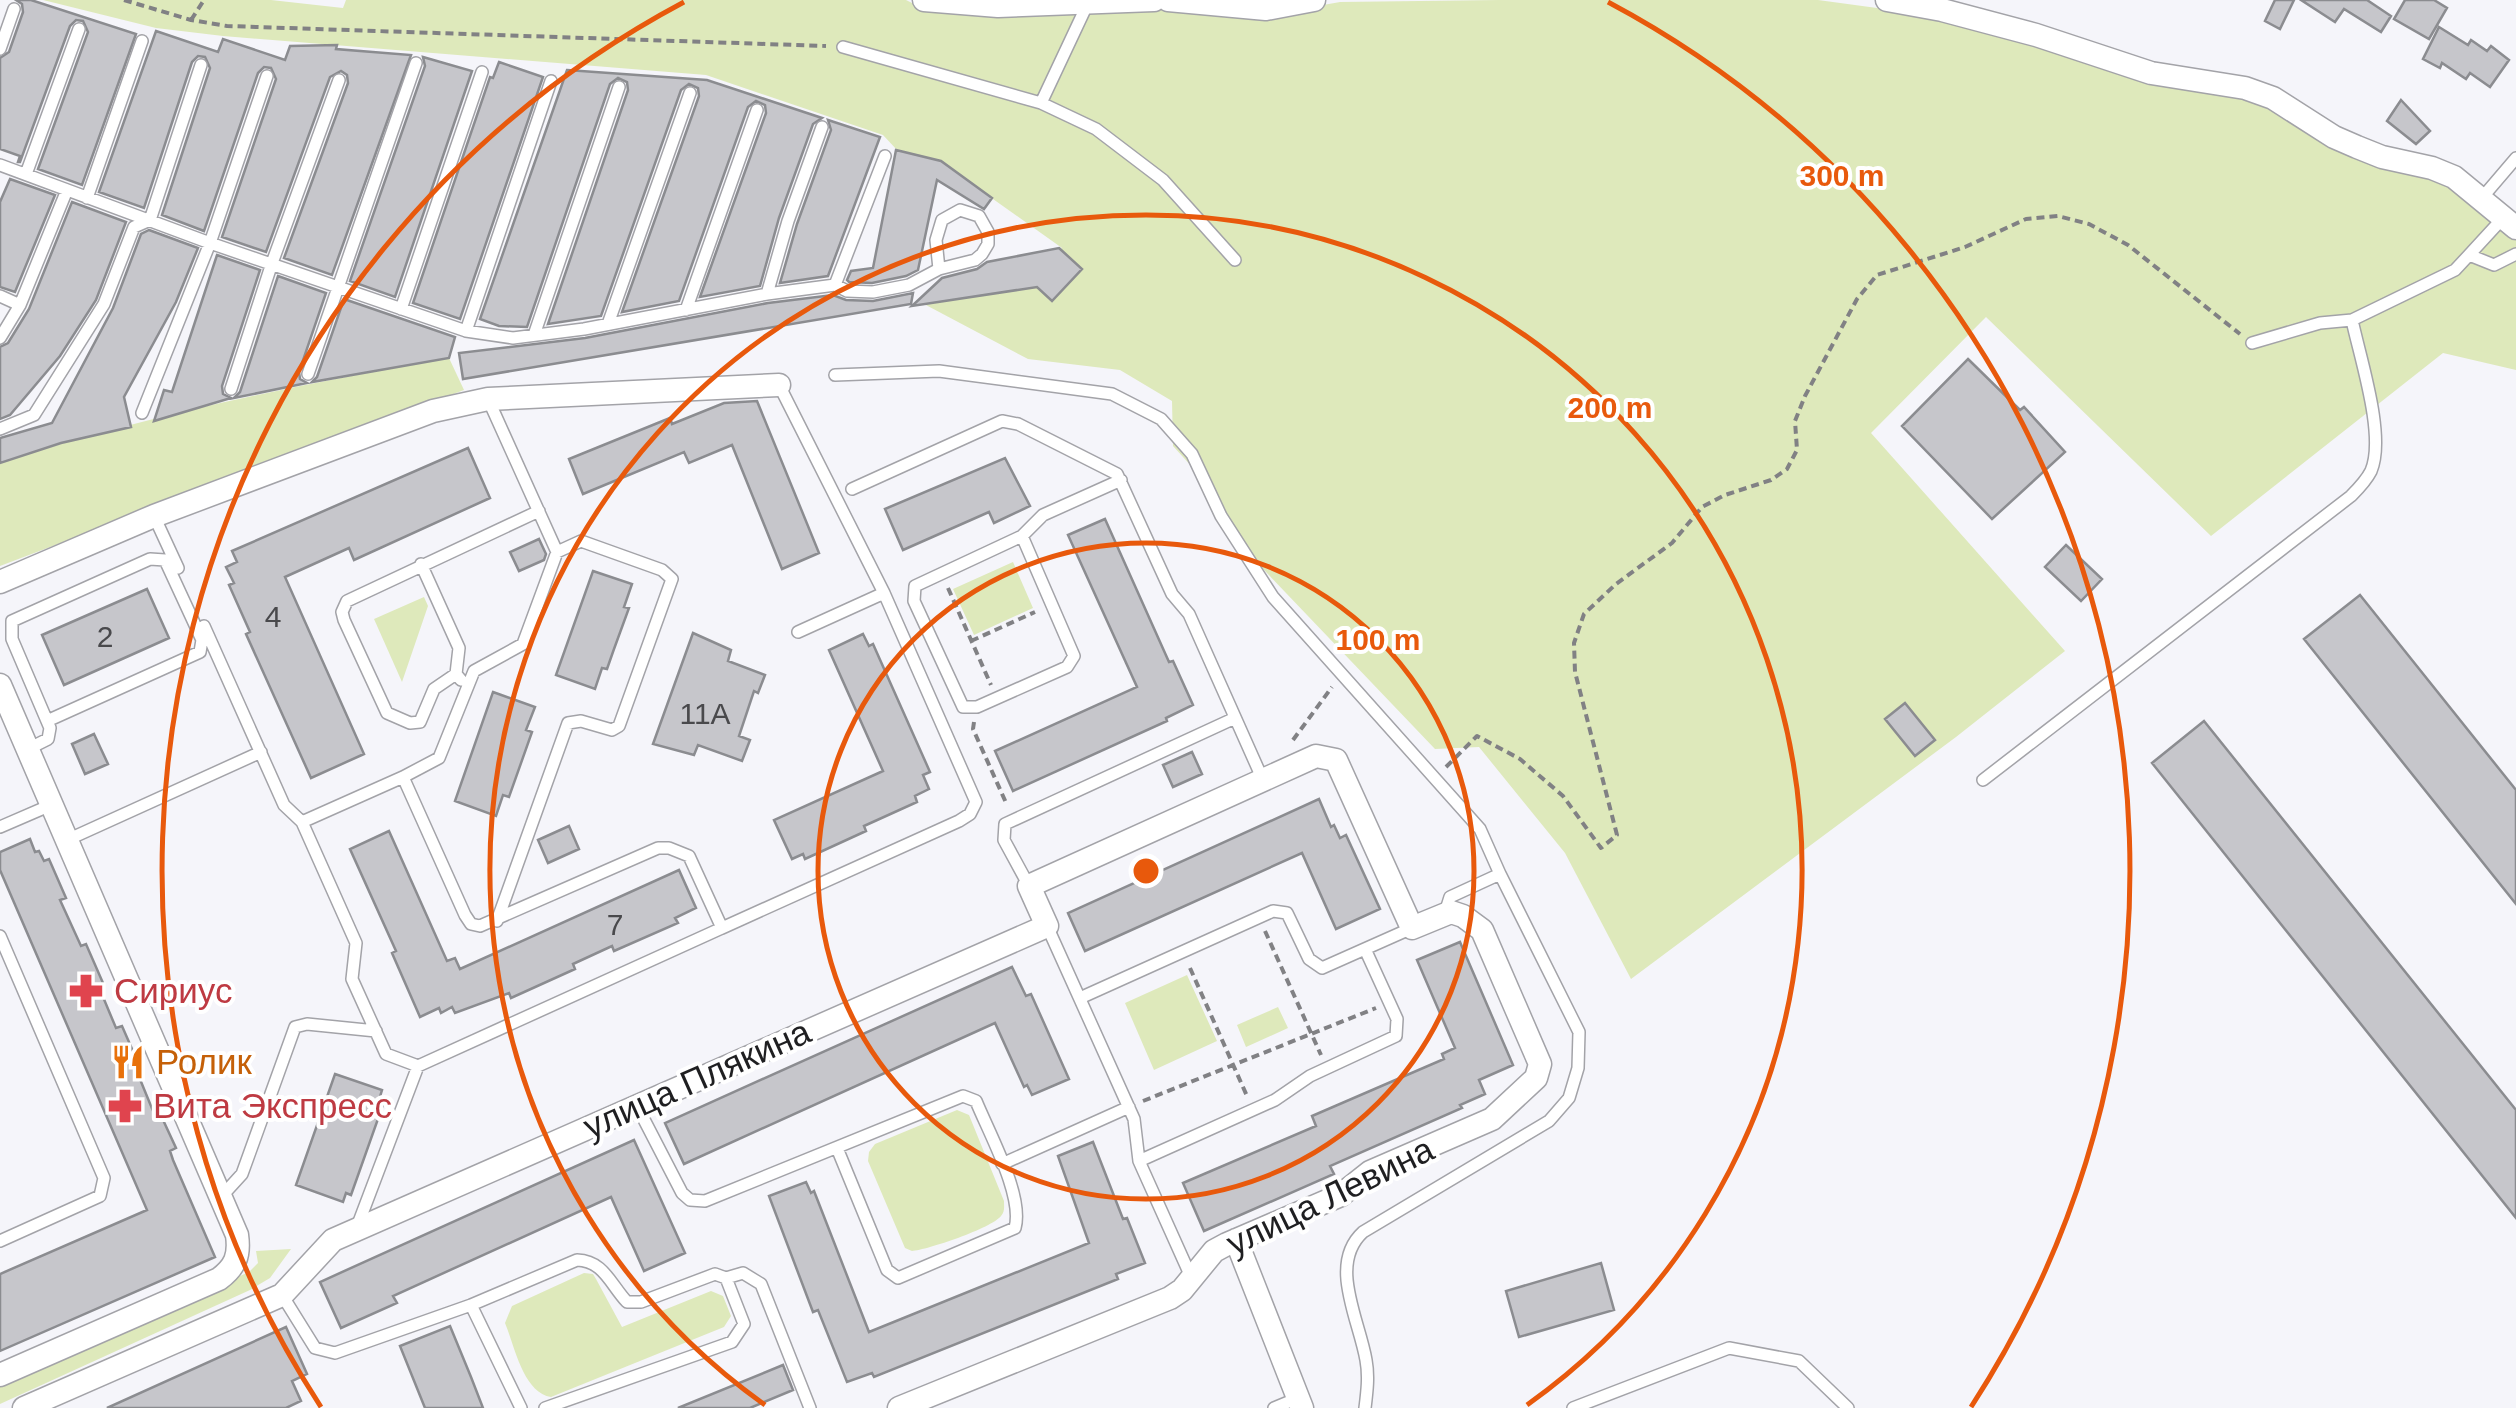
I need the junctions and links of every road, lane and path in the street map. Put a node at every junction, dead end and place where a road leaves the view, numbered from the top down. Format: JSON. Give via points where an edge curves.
{"nodes":[{"id":1,"x":124,"y":0,"type":"edge"},
{"id":2,"x":204,"y":0,"type":"edge"},
{"id":3,"x":924,"y":0,"type":"edge"},
{"id":4,"x":1154,"y":0,"type":"edge"},
{"id":5,"x":1168,"y":0,"type":"edge"},
{"id":6,"x":1314,"y":0,"type":"edge"},
{"id":7,"x":1887,"y":0,"type":"edge"},
{"id":8,"x":1088,"y":2,"type":"edge"},
{"id":9,"x":14,"y":9,"type":"dead end"},
{"id":10,"x":191,"y":20,"type":"junction"},
{"id":11,"x":79,"y":28,"type":"dead end"},
{"id":12,"x":142,"y":41,"type":"dead end"},
{"id":13,"x":844,"y":46,"type":"joint"},
{"id":14,"x":0,"y":49,"type":"edge"},
{"id":15,"x":416,"y":63,"type":"dead end"},
{"id":16,"x":202,"y":66,"type":"dead end"},
{"id":17,"x":482,"y":72,"type":"dead end"},
{"id":18,"x":267,"y":76,"type":"dead end"},
{"id":19,"x":340,"y":80,"type":"dead end"},
{"id":20,"x":551,"y":81,"type":"dead end"},
{"id":21,"x":619,"y":87,"type":"dead end"},
{"id":22,"x":690,"y":92,"type":"dead end"},
{"id":23,"x":1040,"y":103,"type":"junction"},
{"id":24,"x":757,"y":110,"type":"dead end"},
{"id":25,"x":822,"y":127,"type":"dead end"},
{"id":26,"x":884,"y":156,"type":"dead end"},
{"id":27,"x":2516,"y":158,"type":"edge"},
{"id":28,"x":0,"y":167,"type":"edge"},
{"id":29,"x":26,"y":174,"type":"junction"},
{"id":30,"x":67,"y":190,"type":"junction"},
{"id":31,"x":87,"y":198,"type":"junction"},
{"id":32,"x":2481,"y":199,"type":"junction"},
{"id":33,"x":150,"y":220,"type":"junction"},
{"id":34,"x":2510,"y":223,"type":"edge"},
{"id":35,"x":210,"y":244,"type":"junction"},
{"id":36,"x":2516,"y":254,"type":"edge"},
{"id":37,"x":2469,"y":255,"type":"junction"},
{"id":38,"x":1235,"y":260,"type":"dead end"},
{"id":39,"x":272,"y":263,"type":"junction"},
{"id":40,"x":939,"y":270,"type":"junction"},
{"id":41,"x":835,"y":285,"type":"junction"},
{"id":42,"x":338,"y":288,"type":"junction"},
{"id":43,"x":766,"y":294,"type":"junction"},
{"id":44,"x":0,"y":296,"type":"edge"},
{"id":45,"x":20,"y":304,"type":"junction"},
{"id":46,"x":402,"y":309,"type":"junction"},
{"id":47,"x":686,"y":310,"type":"junction"},
{"id":48,"x":2352,"y":320,"type":"junction"},
{"id":49,"x":608,"y":324,"type":"junction"},
{"id":50,"x":466,"y":331,"type":"junction"},
{"id":51,"x":534,"y":335,"type":"junction"},
{"id":52,"x":0,"y":338,"type":"edge"},
{"id":53,"x":2252,"y":343,"type":"joint"},
{"id":54,"x":308,"y":374,"type":"dead end"},
{"id":55,"x":835,"y":374,"type":"dead end"},
{"id":56,"x":780,"y":385,"type":"joint"},
{"id":57,"x":232,"y":389,"type":"dead end"},
{"id":58,"x":488,"y":399,"type":"junction"},
{"id":59,"x":142,"y":413,"type":"dead end"},
{"id":60,"x":0,"y":428,"type":"edge"},
{"id":61,"x":1121,"y":480,"type":"junction"},
{"id":62,"x":852,"y":488,"type":"dead end"},
{"id":63,"x":539,"y":511,"type":"junction"},
{"id":64,"x":154,"y":516,"type":"junction"},
{"id":65,"x":1022,"y":536,"type":"junction"},
{"id":66,"x":557,"y":552,"type":"junction"},
{"id":67,"x":421,"y":564,"type":"junction"},
{"id":68,"x":940,"y":573,"type":"junction"},
{"id":69,"x":0,"y":582,"type":"edge"},
{"id":70,"x":884,"y":593,"type":"junction"},
{"id":71,"x":1052,"y":604,"type":"junction"},
{"id":72,"x":798,"y":632,"type":"dead end"},
{"id":73,"x":971,"y":641,"type":"junction"},
{"id":74,"x":456,"y":674,"type":"junction"},
{"id":75,"x":1342,"y":674,"type":"junction"},
{"id":76,"x":0,"y":685,"type":"edge"},
{"id":77,"x":466,"y":687,"type":"junction"},
{"id":78,"x":997,"y":698,"type":"junction"},
{"id":79,"x":977,"y":707,"type":"junction"},
{"id":80,"x":1235,"y":718,"type":"junction"},
{"id":81,"x":47,"y":720,"type":"junction"},
{"id":82,"x":28,"y":749,"type":"junction"},
{"id":83,"x":261,"y":752,"type":"junction"},
{"id":84,"x":403,"y":776,"type":"junction"},
{"id":85,"x":1272,"y":776,"type":"junction"},
{"id":86,"x":1435,"y":778,"type":"junction"},
{"id":87,"x":1983,"y":780,"type":"dead end"},
{"id":88,"x":52,"y":805,"type":"junction"},
{"id":89,"x":1013,"y":819,"type":"junction"},
{"id":90,"x":302,"y":822,"type":"junction"},
{"id":91,"x":0,"y":827,"type":"edge"},
{"id":92,"x":67,"y":840,"type":"junction"},
{"id":93,"x":1500,"y":874,"type":"junction"},
{"id":94,"x":1029,"y":886,"type":"junction"},
{"id":95,"x":1445,"y":913,"type":"junction"},
{"id":96,"x":1259,"y":917,"type":"junction"},
{"id":97,"x":497,"y":921,"type":"junction"},
{"id":98,"x":1047,"y":926,"type":"junction"},
{"id":99,"x":722,"y":928,"type":"junction"},
{"id":100,"x":1412,"y":928,"type":"junction"},
{"id":101,"x":0,"y":936,"type":"edge"},
{"id":102,"x":1365,"y":950,"type":"junction"},
{"id":103,"x":1183,"y":952,"type":"junction"},
{"id":104,"x":1080,"y":998,"type":"junction"},
{"id":105,"x":1389,"y":1003,"type":"junction"},
{"id":106,"x":376,"y":1031,"type":"junction"},
{"id":107,"x":1312,"y":1034,"type":"junction"},
{"id":108,"x":1234,"y":1065,"type":"junction"},
{"id":109,"x":418,"y":1066,"type":"junction"},
{"id":110,"x":1327,"y":1068,"type":"junction"},
{"id":111,"x":636,"y":1106,"type":"junction"},
{"id":112,"x":1128,"y":1106,"type":"junction"},
{"id":113,"x":1254,"y":1109,"type":"junction"},
{"id":114,"x":836,"y":1148,"type":"junction"},
{"id":115,"x":1139,"y":1161,"type":"junction"},
{"id":116,"x":1002,"y":1164,"type":"junction"},
{"id":117,"x":221,"y":1197,"type":"junction"},
{"id":118,"x":356,"y":1229,"type":"junction"},
{"id":119,"x":1236,"y":1240,"type":"junction"},
{"id":120,"x":0,"y":1241,"type":"edge"},
{"id":121,"x":726,"y":1278,"type":"junction"},
{"id":122,"x":1192,"y":1279,"type":"junction"},
{"id":123,"x":282,"y":1294,"type":"junction"},
{"id":124,"x":471,"y":1305,"type":"junction"},
{"id":125,"x":0,"y":1375,"type":"edge"},
{"id":126,"x":1300,"y":1403,"type":"edge"},
{"id":127,"x":24,"y":1408,"type":"edge"},
{"id":128,"x":521,"y":1408,"type":"edge"},
{"id":129,"x":545,"y":1408,"type":"edge"},
{"id":130,"x":810,"y":1408,"type":"edge"},
{"id":131,"x":899,"y":1408,"type":"edge"},
{"id":132,"x":1274,"y":1408,"type":"edge"},
{"id":133,"x":1365,"y":1408,"type":"edge"},
{"id":134,"x":1573,"y":1408,"type":"edge"},
{"id":135,"x":1848,"y":1408,"type":"edge"}],
"edges":[{"from":1,"to":10,"type":"path"},
{"from":2,"to":10,"type":"path"},
{"from":3,"to":8,"type":"street","via":[[998,6]]},
{"from":4,"to":8,"type":"street"},
{"from":5,"to":6,"type":"street","via":[[1266,9]]},
{"from":7,"to":32,"type":"street","via":[[2036,35],[2152,72],[2245,88],[2357,147],[2454,177]]},
{"from":8,"to":23,"type":"lane"},
{"from":9,"to":14,"type":"lane"},
{"from":10,"to":13,"type":"path"},
{"from":11,"to":29,"type":"lane"},
{"from":12,"to":31,"type":"lane"},
{"from":13,"to":23,"type":"lane"},
{"from":15,"to":42,"type":"lane"},
{"from":16,"to":33,"type":"lane"},
{"from":17,"to":46,"type":"lane"},
{"from":18,"to":35,"type":"lane"},
{"from":19,"to":39,"type":"lane"},
{"from":20,"to":50,"type":"lane"},
{"from":21,"to":51,"type":"lane"},
{"from":22,"to":49,"type":"lane"},
{"from":23,"to":38,"type":"lane","via":[[1096,129],[1162,180]]},
{"from":24,"to":47,"type":"lane"},
{"from":25,"to":43,"type":"lane"},
{"from":26,"to":41,"type":"lane"},
{"from":27,"to":32,"type":"lane"},
{"from":28,"to":29,"type":"lane"},
{"from":29,"to":30,"type":"lane"},
{"from":30,"to":31,"type":"lane"},
{"from":30,"to":45,"type":"lane"},
{"from":31,"to":33,"type":"lane"},
{"from":32,"to":34,"type":"street"},
{"from":33,"to":35,"type":"lane"},
{"from":33,"to":60,"type":"lane","via":[[134,227],[104,304],[34,415]]},
{"from":34,"to":37,"type":"lane"},
{"from":35,"to":39,"type":"lane"},
{"from":35,"to":59,"type":"lane"},
{"from":36,"to":37,"type":"lane","via":[[2494,265]]},
{"from":37,"to":48,"type":"lane","via":[[2455,270]]},
{"from":39,"to":42,"type":"lane"},
{"from":39,"to":57,"type":"lane"},
{"from":40,"to":40,"type":"lane","via":[[982,254],[988,232],[979,216],[960,210],[942,220]]},
{"from":40,"to":41,"type":"lane","via":[[874,292]]},
{"from":41,"to":43,"type":"lane"},
{"from":42,"to":46,"type":"lane"},
{"from":42,"to":54,"type":"lane"},
{"from":43,"to":47,"type":"lane"},
{"from":44,"to":45,"type":"lane"},
{"from":45,"to":52,"type":"lane"},
{"from":46,"to":50,"type":"lane"},
{"from":47,"to":49,"type":"lane"},
{"from":48,"to":53,"type":"lane"},
{"from":48,"to":87,"type":"lane","via":[[2374,428],[2375,454],[2365,482]]},
{"from":49,"to":51,"type":"lane"},
{"from":50,"to":51,"type":"lane"},
{"from":53,"to":86,"type":"path","via":[[2128,245],[2058,216],[2026,219],[1878,274],[1804,396],[1795,421],[1797,450],[1787,469],[1702,507],[1672,544],[1584,614],[1574,643],[1575,672],[1616,835],[1601,848],[1563,796],[1520,758],[1478,736]]},
{"from":55,"to":75,"type":"lane","via":[[939,371],[1112,394],[1161,419],[1192,454],[1221,516],[1273,597]]},
{"from":56,"to":58,"type":"street"},
{"from":56,"to":70,"type":"lane"},
{"from":58,"to":63,"type":"lane"},
{"from":58,"to":64,"type":"street","via":[[433,411]]},
{"from":61,"to":62,"type":"lane","via":[[1002,421]]},
{"from":61,"to":65,"type":"lane","via":[[1043,516]]},
{"from":61,"to":80,"type":"lane"},
{"from":63,"to":66,"type":"lane"},
{"from":63,"to":67,"type":"lane"},
{"from":64,"to":69,"type":"street"},
{"from":64,"to":83,"type":"lane"},
{"from":65,"to":68,"type":"lane"},
{"from":65,"to":71,"type":"lane"},
{"from":66,"to":77,"type":"lane","via":[[522,644],[474,671]]},
{"from":66,"to":97,"type":"lane","via":[[580,541],[672,579],[619,726],[568,723]]},
{"from":67,"to":74,"type":"lane","via":[[459,648]]},
{"from":67,"to":74,"type":"lane","via":[[346,600],[344,620],[393,717],[420,722],[434,689]]},
{"from":68,"to":73,"type":"path"},
{"from":68,"to":79,"type":"lane","via":[[915,586],[914,601],[959,701]]},
{"from":70,"to":72,"type":"lane"},
{"from":70,"to":99,"type":"lane","via":[[976,802],[970,814]]},
{"from":71,"to":73,"type":"path"},
{"from":71,"to":78,"type":"lane","via":[[1072,663]]},
{"from":73,"to":78,"type":"path"},
{"from":74,"to":77,"type":"lane"},
{"from":75,"to":85,"type":"path"},
{"from":75,"to":86,"type":"lane"},
{"from":76,"to":82,"type":"street"},
{"from":77,"to":84,"type":"lane","via":[[439,758]]},
{"from":78,"to":79,"type":"lane"},
{"from":79,"to":89,"type":"path","via":[[973,729]]},
{"from":80,"to":85,"type":"lane"},
{"from":80,"to":89,"type":"lane"},
{"from":81,"to":81,"type":"lane","via":[[200,652],[202,640],[165,560],[150,559],[12,622],[12,639]]},
{"from":81,"to":82,"type":"lane","via":[[48,739]]},
{"from":82,"to":88,"type":"street"},
{"from":83,"to":90,"type":"lane","via":[[284,805]]},
{"from":83,"to":92,"type":"lane"},
{"from":84,"to":90,"type":"lane"},
{"from":84,"to":97,"type":"lane","via":[[465,914],[480,926]]},
{"from":85,"to":94,"type":"street"},
{"from":85,"to":100,"type":"street","via":[[1316,756],[1330,756],[1339,765]]},
{"from":86,"to":93,"type":"lane","via":[[1480,829]]},
{"from":88,"to":91,"type":"lane"},
{"from":88,"to":92,"type":"street"},
{"from":89,"to":94,"type":"lane","via":[[1002,832]]},
{"from":90,"to":106,"type":"lane","via":[[356,942],[352,979]]},
{"from":92,"to":117,"type":"street"},
{"from":93,"to":95,"type":"lane","via":[[1450,898]]},
{"from":93,"to":133,"type":"lane","via":[[1579,1032],[1578,1068],[1569,1098],[1549,1121],[1351,1243],[1346,1274],[1366,1356]]},
{"from":94,"to":98,"type":"street"},
{"from":95,"to":100,"type":"street"},
{"from":95,"to":119,"type":"street","name":"улица Левина","via":[[1482,930],[1539,1072],[1492,1119]]},
{"from":96,"to":102,"type":"lane","via":[[1286,912],[1314,966]]},
{"from":96,"to":103,"type":"lane"},
{"from":96,"to":107,"type":"path"},
{"from":97,"to":99,"type":"lane","via":[[663,847],[689,856]]},
{"from":98,"to":104,"type":"lane"},
{"from":98,"to":111,"type":"street","name":"улица Плякина"},
{"from":99,"to":109,"type":"lane"},
{"from":100,"to":102,"type":"lane"},
{"from":101,"to":120,"type":"lane","via":[[104,1178],[100,1196]]},
{"from":102,"to":105,"type":"lane"},
{"from":103,"to":104,"type":"lane"},
{"from":103,"to":108,"type":"path"},
{"from":104,"to":112,"type":"lane"},
{"from":105,"to":107,"type":"path"},
{"from":105,"to":110,"type":"lane","via":[[1396,1036]]},
{"from":106,"to":109,"type":"lane","via":[[386,1054]]},
{"from":106,"to":117,"type":"lane","via":[[295,1027],[242,1174]]},
{"from":107,"to":108,"type":"path"},
{"from":107,"to":110,"type":"path"},
{"from":108,"to":112,"type":"path"},
{"from":108,"to":113,"type":"path"},
{"from":109,"to":118,"type":"lane"},
{"from":110,"to":113,"type":"lane"},
{"from":111,"to":114,"type":"lane","via":[[690,1200],[705,1202]]},
{"from":111,"to":118,"type":"street","name":"улица Плякина"},
{"from":112,"to":115,"type":"lane"},
{"from":112,"to":116,"type":"lane"},
{"from":113,"to":115,"type":"lane"},
{"from":114,"to":116,"type":"lane","via":[[964,1096],[976,1101]]},
{"from":114,"to":116,"type":"lane","via":[[887,1270],[898,1278],[1015,1228],[1019,1214]]},
{"from":115,"to":122,"type":"lane"},
{"from":117,"to":125,"type":"street","via":[[238,1236],[229,1272]]},
{"from":118,"to":123,"type":"street","name":"улица Плякина","via":[[333,1240]]},
{"from":119,"to":122,"type":"street","name":"улица Левина","via":[[1214,1252]]},
{"from":119,"to":126,"type":"street"},
{"from":121,"to":124,"type":"lane","via":[[716,1274],[627,1302],[602,1269],[577,1260]]},
{"from":121,"to":129,"type":"lane","via":[[744,1324],[732,1342]]},
{"from":121,"to":130,"type":"lane","via":[[743,1273],[762,1284]]},
{"from":122,"to":131,"type":"street","name":"улица Левина","via":[[1170,1298]]},
{"from":123,"to":124,"type":"lane","via":[[315,1348],[335,1353]]},
{"from":123,"to":127,"type":"street","name":"улица Плякина"},
{"from":124,"to":128,"type":"lane"},
{"from":126,"to":132,"type":"lane"},
{"from":134,"to":135,"type":"lane","via":[[1729,1348],[1799,1361]]}]}
